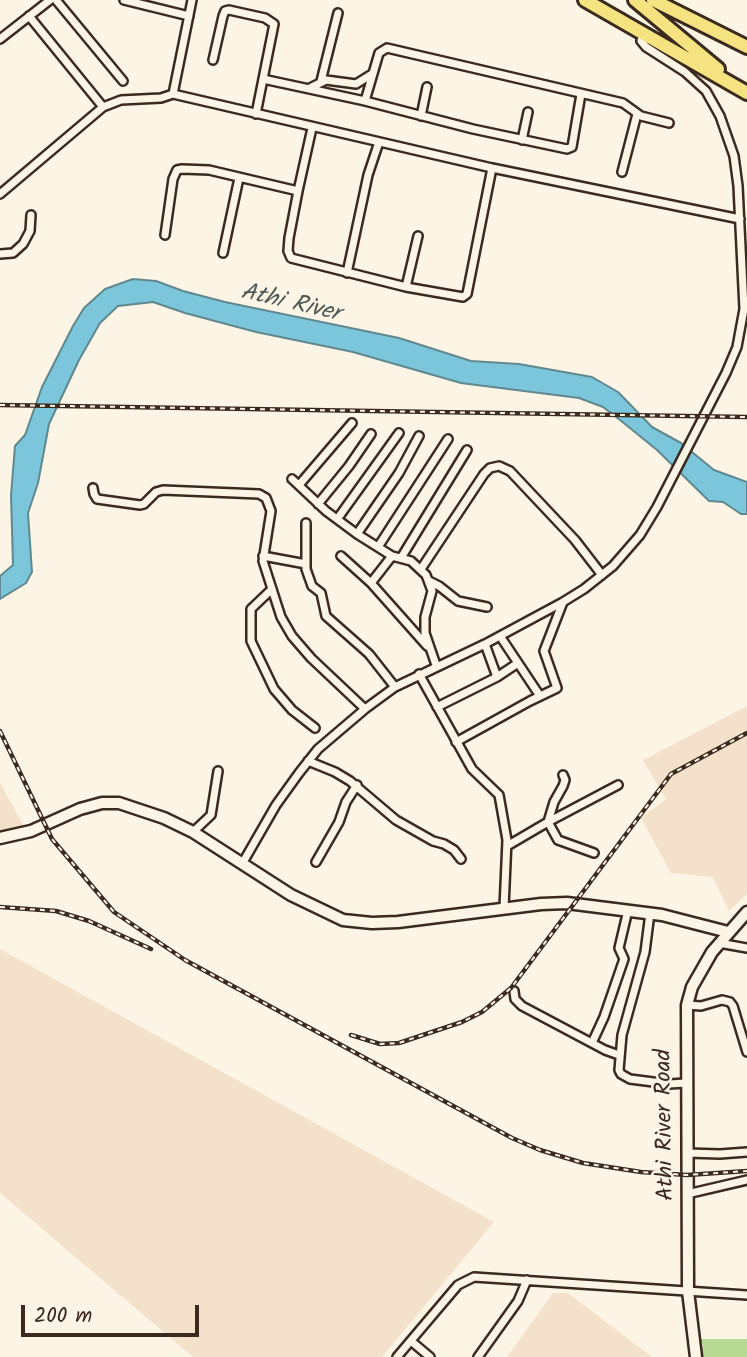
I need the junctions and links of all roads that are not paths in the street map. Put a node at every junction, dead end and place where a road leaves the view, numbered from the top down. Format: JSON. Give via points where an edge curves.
{"nodes":[{"id":1,"x":50,"y":0,"type":"edge"},
{"id":2,"x":57,"y":0,"type":"edge"},
{"id":3,"x":124,"y":0,"type":"edge"},
{"id":4,"x":192,"y":0,"type":"edge"},
{"id":5,"x":635,"y":0,"type":"edge"},
{"id":6,"x":653,"y":0,"type":"edge"},
{"id":7,"x":588,"y":2,"type":"edge"},
{"id":8,"x":338,"y":13,"type":"dead end"},
{"id":9,"x":29,"y":16,"type":"junction"},
{"id":10,"x":189,"y":16,"type":"junction"},
{"id":11,"x":643,"y":34,"type":"junction"},
{"id":12,"x":0,"y":39,"type":"edge"},
{"id":13,"x":747,"y":47,"type":"edge"},
{"id":14,"x":213,"y":60,"type":"dead end"},
{"id":15,"x":375,"y":71,"type":"junction"},
{"id":16,"x":264,"y":79,"type":"junction"},
{"id":17,"x":123,"y":81,"type":"dead end"},
{"id":18,"x":321,"y":81,"type":"junction"},
{"id":19,"x":427,"y":87,"type":"dead end"},
{"id":20,"x":310,"y":88,"type":"junction"},
{"id":21,"x":745,"y":91,"type":"edge"},
{"id":22,"x":173,"y":93,"type":"junction"},
{"id":23,"x":581,"y":94,"type":"junction"},
{"id":24,"x":365,"y":101,"type":"junction"},
{"id":25,"x":103,"y":107,"type":"junction"},
{"id":26,"x":528,"y":112,"type":"dead end"},
{"id":27,"x":256,"y":114,"type":"junction"},
{"id":28,"x":637,"y":114,"type":"junction"},
{"id":29,"x":421,"y":116,"type":"junction"},
{"id":30,"x":669,"y":123,"type":"dead end"},
{"id":31,"x":313,"y":128,"type":"junction"},
{"id":32,"x":522,"y":140,"type":"junction"},
{"id":33,"x":379,"y":142,"type":"junction"},
{"id":34,"x":492,"y":168,"type":"junction"},
{"id":35,"x":622,"y":172,"type":"dead end"},
{"id":36,"x":239,"y":178,"type":"junction"},
{"id":37,"x":298,"y":191,"type":"junction"},
{"id":38,"x":0,"y":194,"type":"edge"},
{"id":39,"x":31,"y":215,"type":"dead end"},
{"id":40,"x":740,"y":219,"type":"junction"},
{"id":41,"x":165,"y":235,"type":"dead end"},
{"id":42,"x":418,"y":236,"type":"dead end"},
{"id":43,"x":223,"y":253,"type":"dead end"},
{"id":44,"x":0,"y":254,"type":"edge"},
{"id":45,"x":347,"y":273,"type":"junction"},
{"id":46,"x":406,"y":287,"type":"junction"},
{"id":47,"x":352,"y":423,"type":"dead end"},
{"id":48,"x":399,"y":433,"type":"dead end"},
{"id":49,"x":371,"y":434,"type":"dead end"},
{"id":50,"x":419,"y":436,"type":"dead end"},
{"id":51,"x":447,"y":439,"type":"dead end"},
{"id":52,"x":467,"y":450,"type":"dead end"},
{"id":53,"x":292,"y":479,"type":"dead end"},
{"id":54,"x":299,"y":485,"type":"junction"},
{"id":55,"x":93,"y":488,"type":"dead end"},
{"id":56,"x":318,"y":503,"type":"junction"},
{"id":57,"x":338,"y":519,"type":"junction"},
{"id":58,"x":306,"y":523,"type":"dead end"},
{"id":59,"x":357,"y":534,"type":"junction"},
{"id":60,"x":378,"y":548,"type":"junction"},
{"id":61,"x":263,"y":556,"type":"junction"},
{"id":62,"x":341,"y":556,"type":"dead end"},
{"id":63,"x":396,"y":557,"type":"junction"},
{"id":64,"x":306,"y":565,"type":"junction"},
{"id":65,"x":421,"y":569,"type":"junction"},
{"id":66,"x":602,"y":575,"type":"junction"},
{"id":67,"x":429,"y":581,"type":"junction"},
{"id":68,"x":371,"y":583,"type":"junction"},
{"id":69,"x":272,"y":589,"type":"junction"},
{"id":70,"x":562,"y":602,"type":"junction"},
{"id":71,"x":487,"y":607,"type":"dead end"},
{"id":72,"x":500,"y":636,"type":"junction"},
{"id":73,"x":485,"y":644,"type":"junction"},
{"id":74,"x":428,"y":647,"type":"junction"},
{"id":75,"x":518,"y":663,"type":"junction"},
{"id":76,"x":436,"y":665,"type":"junction"},
{"id":77,"x":419,"y":674,"type":"junction"},
{"id":78,"x":496,"y":677,"type":"junction"},
{"id":79,"x":395,"y":687,"type":"junction"},
{"id":80,"x":540,"y":696,"type":"junction"},
{"id":81,"x":437,"y":708,"type":"junction"},
{"id":82,"x":365,"y":709,"type":"junction"},
{"id":83,"x":315,"y":728,"type":"dead end"},
{"id":84,"x":456,"y":742,"type":"junction"},
{"id":85,"x":308,"y":761,"type":"junction"},
{"id":86,"x":218,"y":771,"type":"dead end"},
{"id":87,"x":564,"y":775,"type":"dead end"},
{"id":88,"x":618,"y":785,"type":"dead end"},
{"id":89,"x":356,"y":786,"type":"junction"},
{"id":90,"x":548,"y":821,"type":"junction"},
{"id":91,"x":193,"y":832,"type":"junction"},
{"id":92,"x":0,"y":838,"type":"edge"},
{"id":93,"x":507,"y":846,"type":"junction"},
{"id":94,"x":594,"y":853,"type":"dead end"},
{"id":95,"x":461,"y":859,"type":"dead end"},
{"id":96,"x":316,"y":862,"type":"dead end"},
{"id":97,"x":242,"y":864,"type":"junction"},
{"id":98,"x":504,"y":908,"type":"junction"},
{"id":99,"x":628,"y":910,"type":"junction"},
{"id":100,"x":747,"y":912,"type":"edge"},
{"id":101,"x":650,"y":913,"type":"junction"},
{"id":102,"x":728,"y":932,"type":"junction"},
{"id":103,"x":719,"y":943,"type":"junction"},
{"id":104,"x":747,"y":948,"type":"edge"},
{"id":105,"x":514,"y":991,"type":"dead end"},
{"id":106,"x":687,"y":1005,"type":"junction"},
{"id":107,"x":592,"y":1042,"type":"junction"},
{"id":108,"x":747,"y":1052,"type":"edge"},
{"id":109,"x":619,"y":1055,"type":"junction"},
{"id":110,"x":686,"y":1083,"type":"junction"},
{"id":111,"x":747,"y":1152,"type":"edge"},
{"id":112,"x":687,"y":1153,"type":"junction"},
{"id":113,"x":743,"y":1180,"type":"edge"},
{"id":114,"x":747,"y":1187,"type":"edge"},
{"id":115,"x":687,"y":1194,"type":"junction"},
{"id":116,"x":527,"y":1280,"type":"junction"},
{"id":117,"x":688,"y":1291,"type":"junction"},
{"id":118,"x":747,"y":1295,"type":"edge"},
{"id":119,"x":411,"y":1341,"type":"junction"},
{"id":120,"x":397,"y":1357,"type":"edge"},
{"id":121,"x":430,"y":1357,"type":"edge"},
{"id":122,"x":478,"y":1357,"type":"edge"},
{"id":123,"x":696,"y":1357,"type":"edge"}],
"edges":[{"from":1,"to":9,"type":"street"},
{"from":2,"to":17,"type":"street"},
{"from":3,"to":10,"type":"street"},
{"from":4,"to":10,"type":"street"},
{"from":5,"to":21,"type":"highway"},
{"from":6,"to":13,"type":"highway"},
{"from":7,"to":11,"type":"highway"},
{"from":8,"to":18,"type":"street"},
{"from":9,"to":12,"type":"street"},
{"from":9,"to":25,"type":"street"},
{"from":10,"to":22,"type":"street"},
{"from":11,"to":21,"type":"highway"},
{"from":11,"to":40,"type":"street","via":[[641,41],[646,47],[685,72],[714,104],[734,156]]},
{"from":14,"to":16,"type":"street","via":[[225,11],[271,20],[274,28]]},
{"from":15,"to":18,"type":"street","via":[[352,84]]},
{"from":15,"to":23,"type":"street","via":[[379,53],[387,48]]},
{"from":15,"to":24,"type":"street"},
{"from":16,"to":20,"type":"street"},
{"from":16,"to":27,"type":"street"},
{"from":18,"to":20,"type":"street"},
{"from":19,"to":29,"type":"street"},
{"from":20,"to":24,"type":"street"},
{"from":22,"to":25,"type":"street"},
{"from":22,"to":27,"type":"street"},
{"from":23,"to":28,"type":"street","via":[[623,103]]},
{"from":23,"to":32,"type":"street","via":[[570,149]]},
{"from":24,"to":29,"type":"street"},
{"from":25,"to":38,"type":"street"},
{"from":26,"to":32,"type":"street"},
{"from":27,"to":31,"type":"street"},
{"from":28,"to":30,"type":"street"},
{"from":28,"to":35,"type":"street"},
{"from":29,"to":32,"type":"street"},
{"from":31,"to":33,"type":"street"},
{"from":31,"to":37,"type":"street"},
{"from":33,"to":34,"type":"street"},
{"from":33,"to":45,"type":"street"},
{"from":34,"to":40,"type":"street"},
{"from":34,"to":46,"type":"street","via":[[467,294],[458,297]]},
{"from":36,"to":37,"type":"street"},
{"from":36,"to":41,"type":"street","via":[[209,170],[177,170]]},
{"from":36,"to":43,"type":"street"},
{"from":37,"to":45,"type":"street","via":[[289,256]]},
{"from":39,"to":44,"type":"street","via":[[23,244],[13,253]]},
{"from":40,"to":66,"type":"street","via":[[743,321],[737,347],[640,535]]},
{"from":42,"to":46,"type":"street"},
{"from":45,"to":46,"type":"street"},
{"from":47,"to":54,"type":"street"},
{"from":48,"to":57,"type":"street"},
{"from":49,"to":56,"type":"street"},
{"from":50,"to":59,"type":"street"},
{"from":51,"to":60,"type":"street"},
{"from":52,"to":63,"type":"street"},
{"from":53,"to":54,"type":"street"},
{"from":54,"to":56,"type":"street"},
{"from":55,"to":61,"type":"street","via":[[97,499],[139,505],[163,490],[263,496],[269,499],[271,510]]},
{"from":56,"to":57,"type":"street"},
{"from":57,"to":59,"type":"street"},
{"from":58,"to":64,"type":"street"},
{"from":59,"to":60,"type":"street"},
{"from":60,"to":63,"type":"street"},
{"from":61,"to":64,"type":"street"},
{"from":61,"to":69,"type":"street"},
{"from":62,"to":68,"type":"street"},
{"from":63,"to":65,"type":"street"},
{"from":63,"to":68,"type":"street"},
{"from":64,"to":79,"type":"street","via":[[328,619],[369,654]]},
{"from":65,"to":66,"type":"street","via":[[484,474],[499,466],[510,471]]},
{"from":65,"to":67,"type":"street"},
{"from":66,"to":70,"type":"street"},
{"from":67,"to":71,"type":"street","via":[[458,601]]},
{"from":67,"to":74,"type":"street"},
{"from":68,"to":74,"type":"street"},
{"from":69,"to":82,"type":"street","via":[[292,636]]},
{"from":69,"to":83,"type":"street","via":[[251,608],[251,641],[274,689]]},
{"from":70,"to":72,"type":"street"},
{"from":70,"to":80,"type":"street","via":[[544,651],[557,688]]},
{"from":72,"to":73,"type":"street"},
{"from":72,"to":75,"type":"street"},
{"from":73,"to":76,"type":"street"},
{"from":73,"to":78,"type":"street"},
{"from":74,"to":76,"type":"street"},
{"from":75,"to":78,"type":"street"},
{"from":75,"to":80,"type":"street"},
{"from":76,"to":77,"type":"street"},
{"from":77,"to":79,"type":"street"},
{"from":77,"to":81,"type":"street"},
{"from":78,"to":81,"type":"street"},
{"from":79,"to":82,"type":"street"},
{"from":80,"to":84,"type":"street"},
{"from":81,"to":84,"type":"street"},
{"from":82,"to":85,"type":"street"},
{"from":84,"to":93,"type":"street","via":[[472,769],[497,792]]},
{"from":85,"to":89,"type":"street"},
{"from":85,"to":97,"type":"street"},
{"from":86,"to":91,"type":"street","via":[[211,815]]},
{"from":87,"to":90,"type":"street"},
{"from":88,"to":90,"type":"street"},
{"from":89,"to":95,"type":"street","via":[[396,820],[454,850]]},
{"from":89,"to":96,"type":"street"},
{"from":90,"to":93,"type":"street"},
{"from":90,"to":94,"type":"street","via":[[558,840]]},
{"from":91,"to":92,"type":"street","via":[[147,811],[110,803],[79,809],[31,831]]},
{"from":91,"to":97,"type":"street"},
{"from":93,"to":98,"type":"street"},
{"from":97,"to":98,"type":"street","via":[[343,920],[398,922]]},
{"from":98,"to":99,"type":"street","via":[[567,903]]},
{"from":99,"to":101,"type":"street"},
{"from":99,"to":107,"type":"street","via":[[619,948],[624,959]]},
{"from":100,"to":102,"type":"street","name":"Athi River Road"},
{"from":101,"to":102,"type":"street"},
{"from":101,"to":109,"type":"street"},
{"from":102,"to":103,"type":"street","name":"Athi River Road"},
{"from":103,"to":104,"type":"street"},
{"from":103,"to":106,"type":"street","name":"Athi River Road","via":[[700,972]]},
{"from":105,"to":107,"type":"street","via":[[514,999],[522,1006]]},
{"from":106,"to":108,"type":"street","via":[[730,1002]]},
{"from":106,"to":110,"type":"street","name":"Athi River Road"},
{"from":107,"to":109,"type":"street"},
{"from":109,"to":110,"type":"street","via":[[625,1077]]},
{"from":110,"to":112,"type":"street","name":"Athi River Road"},
{"from":111,"to":112,"type":"street"},
{"from":112,"to":115,"type":"street","name":"Athi River Road"},
{"from":113,"to":114,"type":"street"},
{"from":113,"to":115,"type":"street"},
{"from":115,"to":117,"type":"street","name":"Athi River Road"},
{"from":116,"to":117,"type":"street"},
{"from":116,"to":119,"type":"street","via":[[468,1279]]},
{"from":116,"to":122,"type":"street","via":[[518,1301]]},
{"from":117,"to":118,"type":"street"},
{"from":117,"to":123,"type":"street","name":"Athi River Road"},
{"from":119,"to":120,"type":"street"},
{"from":119,"to":121,"type":"street"}]}
